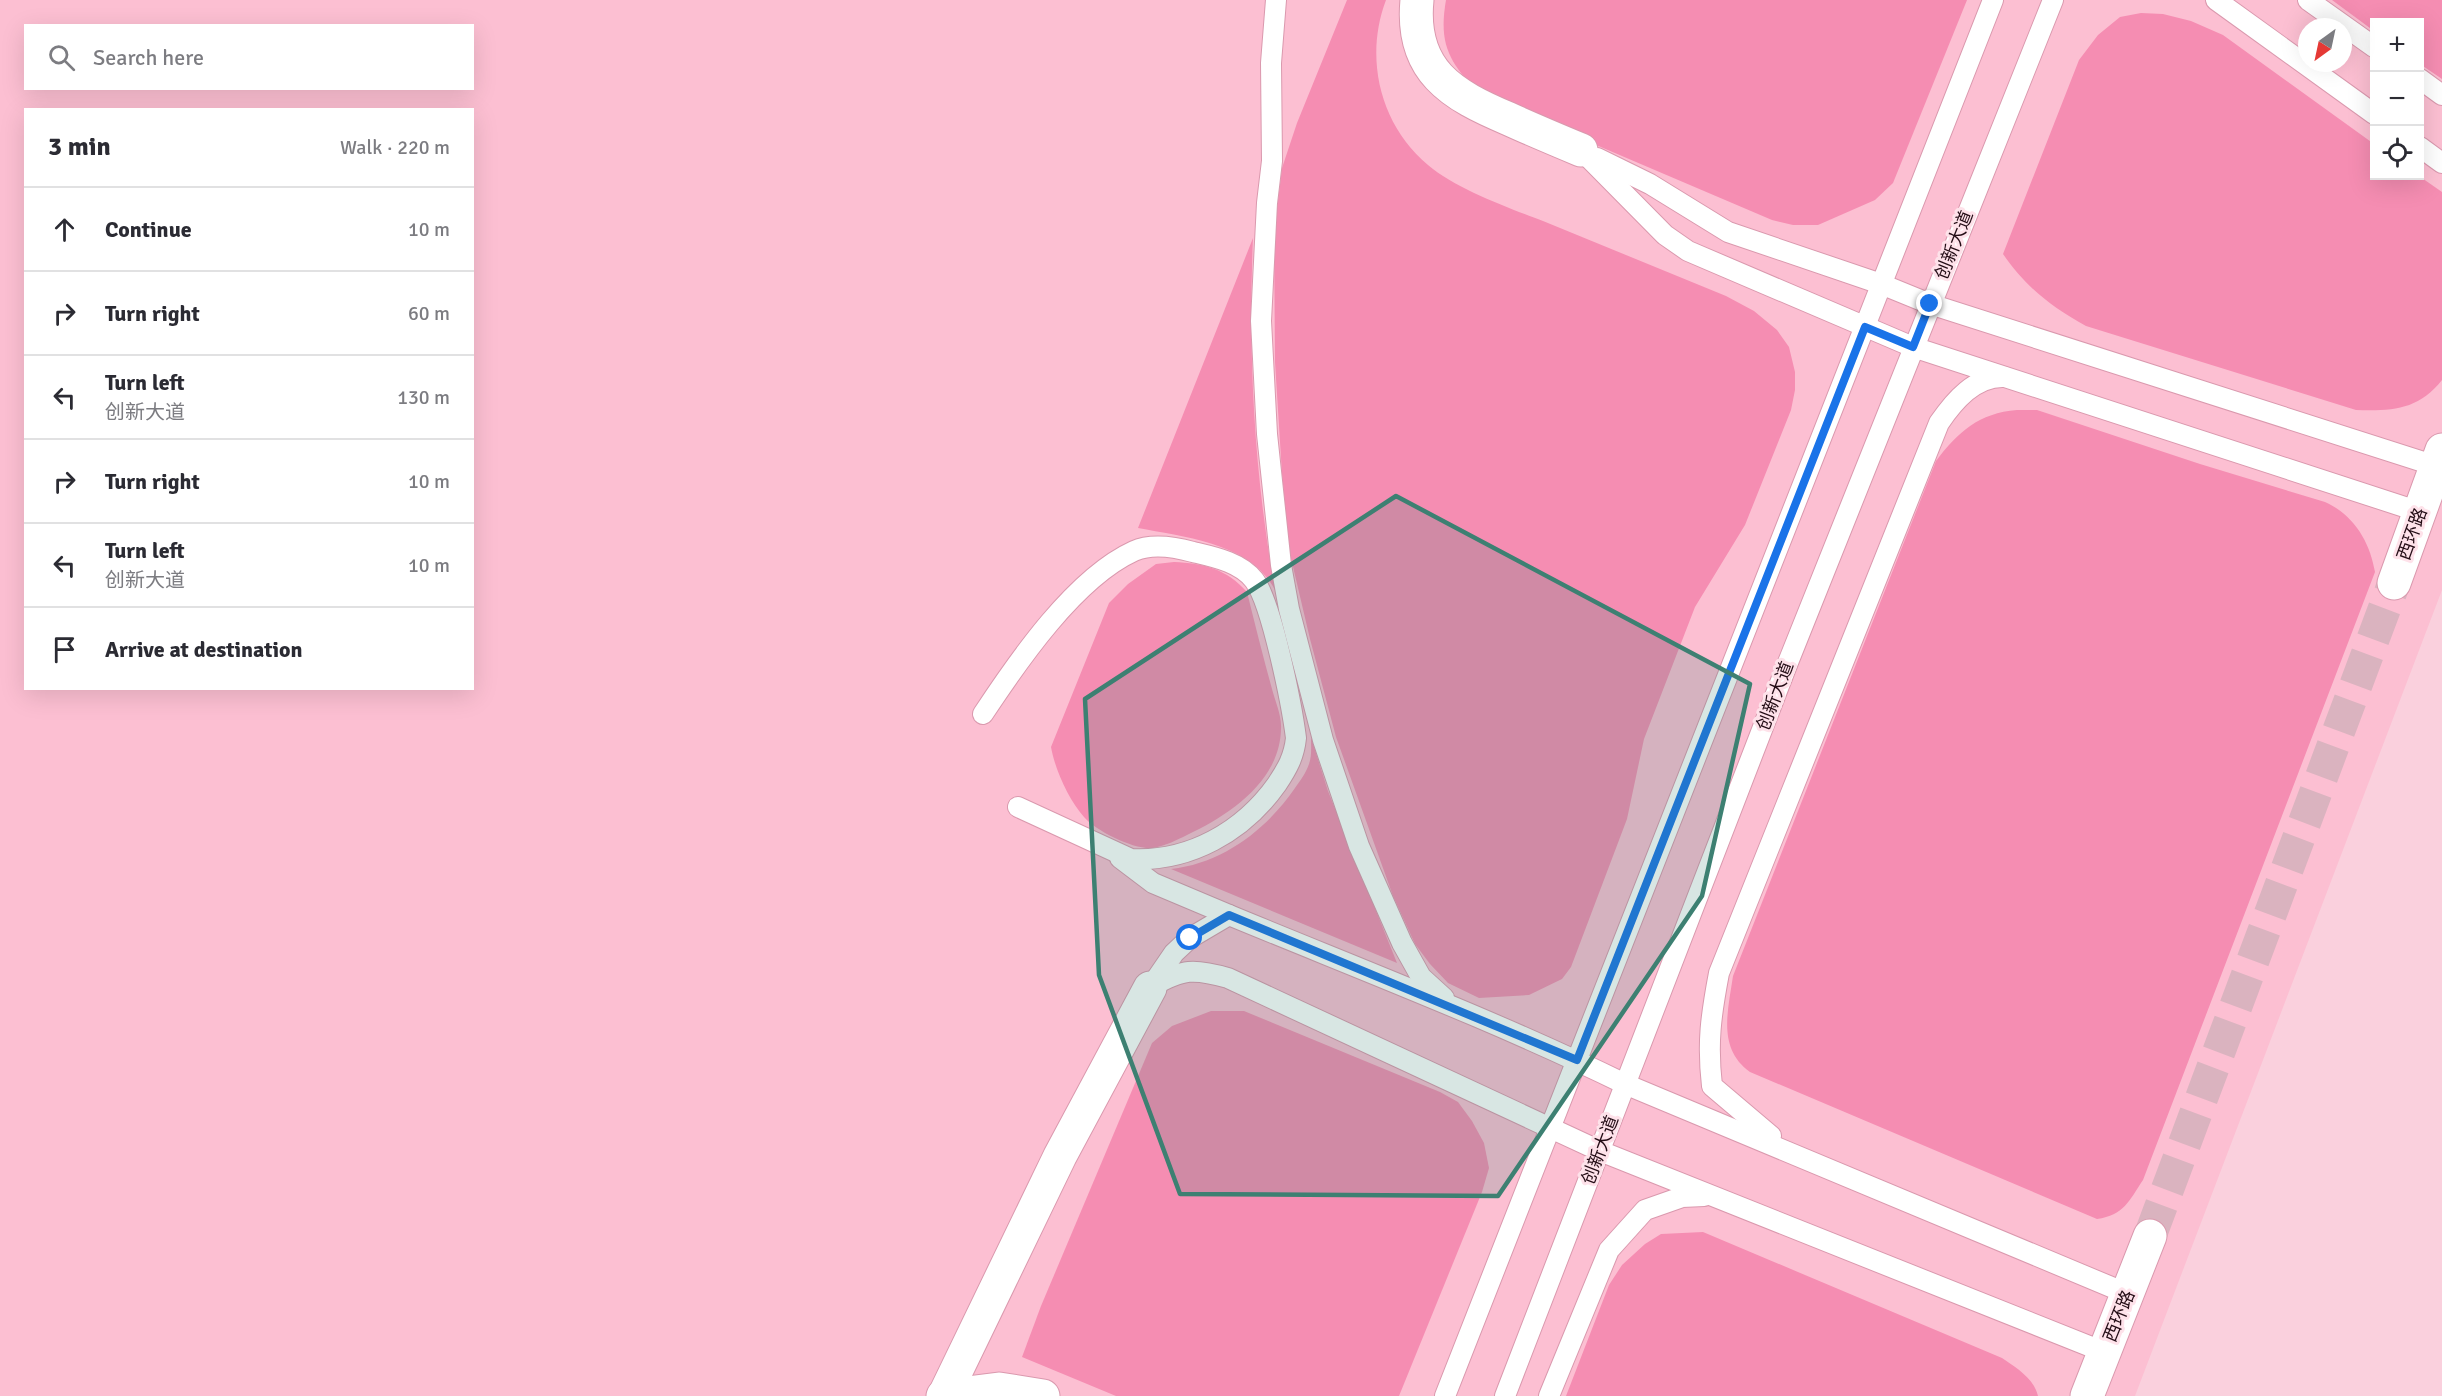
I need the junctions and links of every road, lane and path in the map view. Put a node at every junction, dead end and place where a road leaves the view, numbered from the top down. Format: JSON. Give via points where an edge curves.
{"nodes":[{"id":1,"x":1276,"y":0,"type":"edge"},
{"id":2,"x":1417,"y":0,"type":"edge"},
{"id":3,"x":1993,"y":0,"type":"edge"},
{"id":4,"x":2053,"y":0,"type":"edge"},
{"id":5,"x":2216,"y":0,"type":"edge"},
{"id":6,"x":2308,"y":0,"type":"edge"},
{"id":7,"x":2370,"y":44,"type":"edge"},
{"id":8,"x":2424,"y":82,"type":"edge"},
{"id":9,"x":2442,"y":95,"type":"edge"},
{"id":10,"x":2370,"y":111,"type":"edge"},
{"id":11,"x":1581,"y":150,"type":"junction"},
{"id":12,"x":2424,"y":150,"type":"edge"},
{"id":13,"x":2442,"y":163,"type":"edge"},
{"id":14,"x":1881,"y":284,"type":"junction"},
{"id":15,"x":1930,"y":304,"type":"junction"},
{"id":16,"x":1865,"y":327,"type":"junction"},
{"id":17,"x":1913,"y":347,"type":"junction"},
{"id":18,"x":2002,"y":376,"type":"junction"},
{"id":19,"x":2439,"y":458,"type":"edge"},
{"id":20,"x":2420,"y":512,"type":"junction"},
{"id":21,"x":2394,"y":583,"type":"tunnel mouth"},
{"id":22,"x":983,"y":714,"type":"dead end"},
{"id":23,"x":1018,"y":807,"type":"dead end"},
{"id":24,"x":1108,"y":849,"type":"junction"},
{"id":25,"x":1229,"y":915,"type":"junction"},
{"id":26,"x":1150,"y":987,"type":"junction"},
{"id":27,"x":1452,"y":1007,"type":"junction"},
{"id":28,"x":1577,"y":1060,"type":"junction"},
{"id":29,"x":1625,"y":1084,"type":"junction"},
{"id":30,"x":1550,"y":1127,"type":"junction"},
{"id":31,"x":1600,"y":1150,"type":"junction"},
{"id":32,"x":1794,"y":1154,"type":"junction"},
{"id":33,"x":1712,"y":1196,"type":"junction"},
{"id":34,"x":2150,"y":1236,"type":"tunnel mouth"},
{"id":35,"x":2128,"y":1294,"type":"junction"},
{"id":36,"x":2104,"y":1352,"type":"junction"},
{"id":37,"x":944,"y":1395,"type":"edge"},
{"id":38,"x":1043,"y":1396,"type":"edge"},
{"id":39,"x":1445,"y":1396,"type":"edge"},
{"id":40,"x":1505,"y":1396,"type":"edge"},
{"id":41,"x":1549,"y":1396,"type":"edge"},
{"id":42,"x":2087,"y":1396,"type":"edge"}],
"edges":[{"from":1,"to":27,"type":"lane","via":[[1271,63],[1272,161],[1261,321],[1267,434],[1281,565],[1323,740],[1359,846],[1421,977]]},
{"from":2,"to":11,"type":"street","via":[[1423,54],[1452,91]]},
{"from":3,"to":14,"type":"lane"},
{"from":4,"to":15,"type":"lane","name":"创新大道"},
{"from":5,"to":10,"type":"lane"},
{"from":6,"to":7,"type":"lane"},
{"from":8,"to":9,"type":"lane"},
{"from":11,"to":14,"type":"lane","via":[[1650,184],[1728,232]]},
{"from":11,"to":16,"type":"lane","via":[[1665,235],[1688,251]]},
{"from":12,"to":13,"type":"lane"},
{"from":14,"to":15,"type":"lane"},
{"from":14,"to":16,"type":"lane"},
{"from":15,"to":17,"type":"lane","name":"创新大道"},
{"from":15,"to":19,"type":"lane"},
{"from":16,"to":17,"type":"lane"},
{"from":16,"to":28,"type":"lane"},
{"from":17,"to":18,"type":"lane"},
{"from":17,"to":29,"type":"lane","name":"创新大道"},
{"from":18,"to":20,"type":"lane"},
{"from":18,"to":32,"type":"lane","via":[[1988,379],[1963,394],[1939,423],[1719,973],[1708,1053],[1712,1086]]},
{"from":19,"to":20,"type":"street","name":"西环路"},
{"from":20,"to":21,"type":"street","name":"西环路"},
{"from":22,"to":24,"type":"lane","via":[[1021,660],[1080,590],[1135,550],[1178,548],[1221,559],[1254,580],[1271,618],[1295,726],[1295,750],[1286,771],[1257,809],[1218,838],[1166,858],[1150,860],[1131,859]]},
{"from":23,"to":24,"type":"lane"},
{"from":24,"to":25,"type":"lane","via":[[1153,883]]},
{"from":25,"to":26,"type":"lane","via":[[1190,938]]},
{"from":25,"to":27,"type":"lane"},
{"from":26,"to":30,"type":"lane","via":[[1176,974],[1200,970],[1228,978]]},
{"from":26,"to":37,"type":"street","via":[[1060,1156]]},
{"from":27,"to":28,"type":"lane"},
{"from":28,"to":29,"type":"lane"},
{"from":28,"to":30,"type":"lane"},
{"from":29,"to":31,"type":"lane","name":"创新大道"},
{"from":29,"to":32,"type":"lane"},
{"from":30,"to":31,"type":"lane"},
{"from":30,"to":39,"type":"lane"},
{"from":31,"to":33,"type":"lane"},
{"from":31,"to":40,"type":"lane","name":"创新大道"},
{"from":32,"to":35,"type":"lane"},
{"from":33,"to":36,"type":"lane"},
{"from":33,"to":41,"type":"lane","via":[[1682,1197],[1645,1210],[1609,1250]]},
{"from":34,"to":35,"type":"street","name":"西环路"},
{"from":35,"to":36,"type":"street","name":"西环路"},
{"from":36,"to":42,"type":"street","name":"西环路"},
{"from":37,"to":38,"type":"street","via":[[999,1389]]}]}
